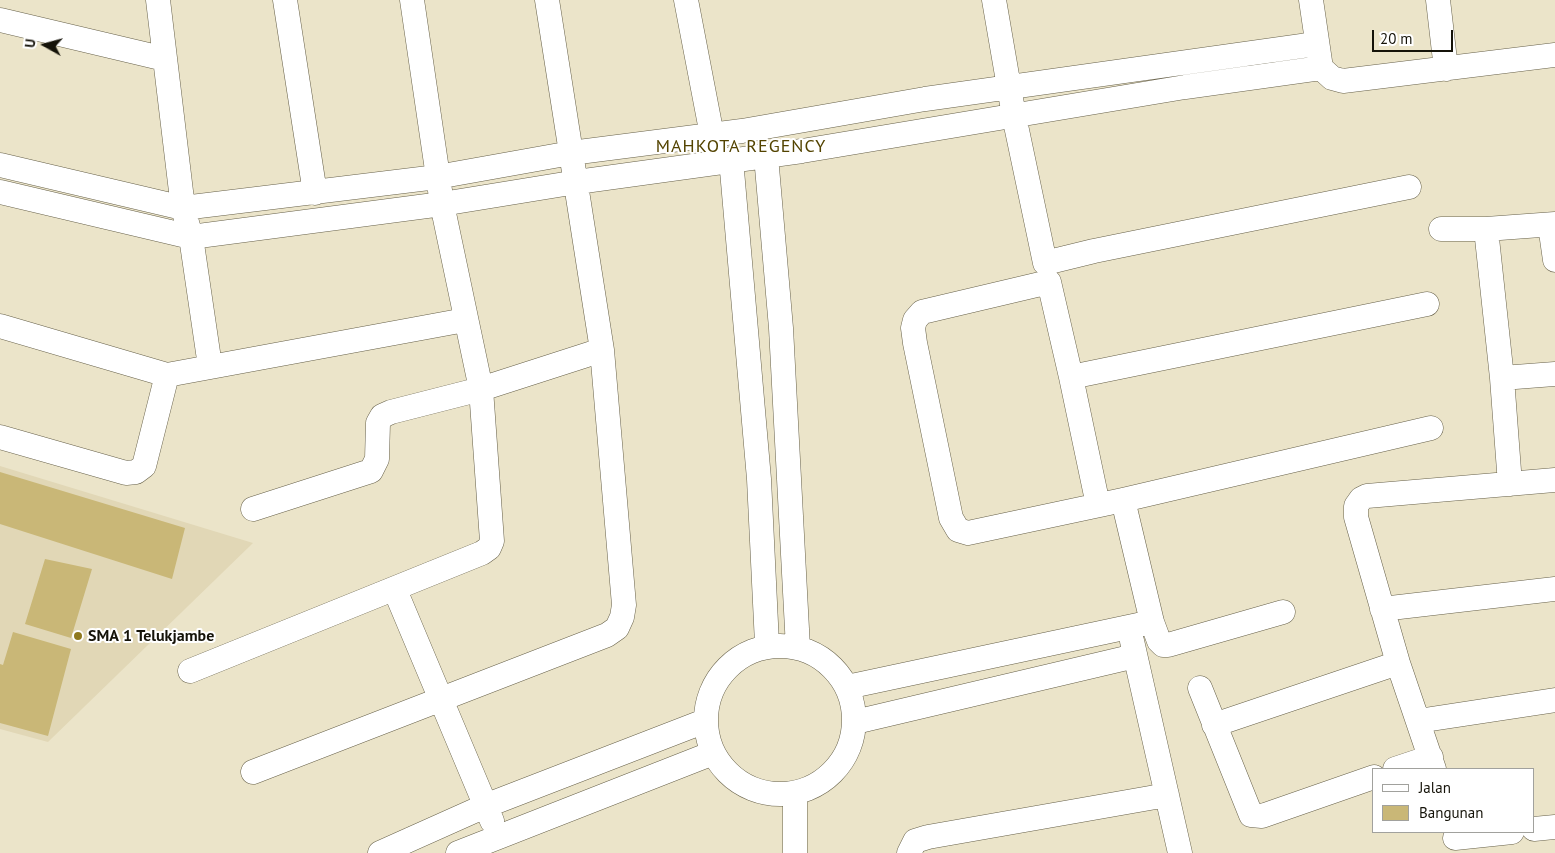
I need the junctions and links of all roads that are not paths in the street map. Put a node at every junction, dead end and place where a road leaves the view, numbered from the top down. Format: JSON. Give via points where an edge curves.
{"nodes":[{"id":1,"x":158,"y":0,"type":"edge"},
{"id":2,"x":285,"y":0,"type":"edge"},
{"id":3,"x":412,"y":0,"type":"edge"},
{"id":4,"x":547,"y":0,"type":"edge"},
{"id":5,"x":686,"y":0,"type":"edge"},
{"id":6,"x":994,"y":0,"type":"edge"},
{"id":7,"x":1311,"y":0,"type":"edge"},
{"id":8,"x":1438,"y":0,"type":"edge"},
{"id":9,"x":0,"y":20,"type":"edge"},
{"id":10,"x":1316,"y":44,"type":"junction"},
{"id":11,"x":1555,"y":55,"type":"edge"},
{"id":12,"x":165,"y":60,"type":"junction"},
{"id":13,"x":1321,"y":68,"type":"junction"},
{"id":14,"x":1446,"y":69,"type":"junction"},
{"id":15,"x":1009,"y":88,"type":"junction"},
{"id":16,"x":1014,"y":116,"type":"junction"},
{"id":17,"x":712,"y":136,"type":"junction"},
{"id":18,"x":571,"y":153,"type":"junction"},
{"id":19,"x":766,"y":156,"type":"junction"},
{"id":20,"x":724,"y":161,"type":"junction"},
{"id":21,"x":0,"y":165,"type":"edge"},
{"id":22,"x":438,"y":177,"type":"junction"},
{"id":23,"x":577,"y":182,"type":"junction"},
{"id":24,"x":1409,"y":187,"type":"dead end"},
{"id":25,"x":0,"y":192,"type":"edge"},
{"id":26,"x":315,"y":193,"type":"junction"},
{"id":27,"x":442,"y":204,"type":"junction"},
{"id":28,"x":183,"y":208,"type":"junction"},
{"id":29,"x":1553,"y":224,"type":"edge"},
{"id":30,"x":1441,"y":229,"type":"dead end"},
{"id":31,"x":1486,"y":229,"type":"junction"},
{"id":32,"x":191,"y":237,"type":"junction"},
{"id":33,"x":1555,"y":260,"type":"edge"},
{"id":34,"x":1047,"y":273,"type":"junction"},
{"id":35,"x":1427,"y":304,"type":"dead end"},
{"id":36,"x":465,"y":320,"type":"junction"},
{"id":37,"x":0,"y":326,"type":"edge"},
{"id":38,"x":602,"y":350,"type":"junction"},
{"id":39,"x":210,"y":366,"type":"junction"},
{"id":40,"x":167,"y":374,"type":"junction"},
{"id":41,"x":1555,"y":374,"type":"edge"},
{"id":42,"x":1071,"y":377,"type":"junction"},
{"id":43,"x":1502,"y":378,"type":"junction"},
{"id":44,"x":481,"y":389,"type":"junction"},
{"id":45,"x":1431,"y":428,"type":"dead end"},
{"id":46,"x":0,"y":437,"type":"edge"},
{"id":47,"x":1555,"y":480,"type":"edge"},
{"id":48,"x":1510,"y":484,"type":"junction"},
{"id":49,"x":1123,"y":500,"type":"junction"},
{"id":50,"x":1098,"y":505,"type":"junction"},
{"id":51,"x":253,"y":509,"type":"dead end"},
{"id":52,"x":1555,"y":589,"type":"edge"},
{"id":53,"x":395,"y":590,"type":"junction"},
{"id":54,"x":1382,"y":609,"type":"junction"},
{"id":55,"x":1283,"y":612,"type":"dead end"},
{"id":56,"x":1152,"y":622,"type":"junction"},
{"id":57,"x":1128,"y":627,"type":"junction"},
{"id":58,"x":767,"y":644,"type":"junction"},
{"id":59,"x":798,"y":648,"type":"junction"},
{"id":60,"x":1135,"y":656,"type":"junction"},
{"id":61,"x":1398,"y":663,"type":"junction"},
{"id":62,"x":190,"y":671,"type":"dead end"},
{"id":63,"x":847,"y":687,"type":"junction"},
{"id":64,"x":1200,"y":688,"type":"dead end"},
{"id":65,"x":441,"y":698,"type":"junction"},
{"id":66,"x":1555,"y":700,"type":"edge"},
{"id":67,"x":705,"y":721,"type":"junction"},
{"id":68,"x":1418,"y":721,"type":"junction"},
{"id":69,"x":855,"y":722,"type":"junction"},
{"id":70,"x":1214,"y":725,"type":"junction"},
{"id":71,"x":713,"y":753,"type":"junction"},
{"id":72,"x":1433,"y":763,"type":"edge"},
{"id":73,"x":1401,"y":768,"type":"edge"},
{"id":74,"x":253,"y":772,"type":"dead end"},
{"id":75,"x":1372,"y":778,"type":"edge"},
{"id":76,"x":795,"y":793,"type":"junction"},
{"id":77,"x":1167,"y":795,"type":"junction"},
{"id":78,"x":485,"y":806,"type":"junction"},
{"id":79,"x":1555,"y":827,"type":"edge"},
{"id":80,"x":1535,"y":829,"type":"edge"},
{"id":81,"x":1506,"y":833,"type":"edge"},
{"id":82,"x":498,"y":836,"type":"junction"},
{"id":83,"x":1456,"y":841,"type":"edge"},
{"id":84,"x":380,"y":853,"type":"edge"},
{"id":85,"x":458,"y":853,"type":"edge"},
{"id":86,"x":795,"y":853,"type":"edge"},
{"id":87,"x":908,"y":853,"type":"edge"},
{"id":88,"x":1180,"y":853,"type":"edge"}],
"edges":[{"from":1,"to":12,"type":"street"},
{"from":2,"to":26,"type":"street"},
{"from":3,"to":22,"type":"street"},
{"from":4,"to":18,"type":"street"},
{"from":5,"to":17,"type":"street"},
{"from":6,"to":15,"type":"street"},
{"from":7,"to":10,"type":"street"},
{"from":8,"to":14,"type":"street"},
{"from":9,"to":12,"type":"street"},
{"from":10,"to":13,"type":"street"},
{"from":10,"to":15,"type":"street"},
{"from":11,"to":14,"type":"street"},
{"from":12,"to":28,"type":"street"},
{"from":13,"to":14,"type":"street","via":[[1332,78],[1344,81]]},
{"from":13,"to":16,"type":"street","via":[[1185,86]]},
{"from":15,"to":16,"type":"street"},
{"from":15,"to":17,"type":"street","via":[[925,99]]},
{"from":16,"to":19,"type":"street"},
{"from":16,"to":34,"type":"street"},
{"from":17,"to":18,"type":"street"},
{"from":17,"to":20,"type":"street"},
{"from":18,"to":22,"type":"street"},
{"from":18,"to":23,"type":"street"},
{"from":19,"to":20,"type":"street"},
{"from":19,"to":59,"type":"street","via":[[781,328]]},
{"from":20,"to":23,"type":"street"},
{"from":20,"to":58,"type":"street","via":[[759,479]]},
{"from":21,"to":28,"type":"street"},
{"from":22,"to":26,"type":"street"},
{"from":22,"to":27,"type":"street"},
{"from":23,"to":27,"type":"street"},
{"from":23,"to":38,"type":"street"},
{"from":24,"to":34,"type":"street"},
{"from":25,"to":32,"type":"street"},
{"from":26,"to":28,"type":"street"},
{"from":27,"to":32,"type":"street"},
{"from":27,"to":36,"type":"street"},
{"from":28,"to":32,"type":"street"},
{"from":29,"to":31,"type":"street"},
{"from":29,"to":33,"type":"street"},
{"from":30,"to":31,"type":"street"},
{"from":31,"to":43,"type":"street"},
{"from":32,"to":39,"type":"street"},
{"from":34,"to":42,"type":"street"},
{"from":34,"to":50,"type":"street","via":[[922,312],[914,320],[912,328],[952,518],[958,530],[968,533]]},
{"from":35,"to":42,"type":"street"},
{"from":36,"to":39,"type":"street"},
{"from":36,"to":44,"type":"street"},
{"from":37,"to":40,"type":"street"},
{"from":38,"to":44,"type":"street"},
{"from":38,"to":65,"type":"street","via":[[624,605],[622,617],[607,635]]},
{"from":39,"to":40,"type":"street"},
{"from":40,"to":46,"type":"street","via":[[144,466],[136,472],[126,473]]},
{"from":41,"to":43,"type":"street"},
{"from":42,"to":50,"type":"street"},
{"from":43,"to":48,"type":"street"},
{"from":44,"to":51,"type":"street","via":[[382,416],[378,423],[377,459],[372,471]]},
{"from":44,"to":53,"type":"street","via":[[492,541],[489,548]]},
{"from":45,"to":49,"type":"street"},
{"from":47,"to":48,"type":"street"},
{"from":48,"to":54,"type":"street","via":[[1361,499],[1356,506],[1356,517]]},
{"from":49,"to":50,"type":"street"},
{"from":49,"to":56,"type":"street"},
{"from":52,"to":54,"type":"street"},
{"from":53,"to":62,"type":"street"},
{"from":53,"to":65,"type":"street"},
{"from":54,"to":61,"type":"street"},
{"from":55,"to":56,"type":"street","via":[[1168,645],[1159,641]]},
{"from":56,"to":57,"type":"street"},
{"from":57,"to":60,"type":"street"},
{"from":57,"to":63,"type":"street"},
{"from":58,"to":59,"type":"street"},
{"from":58,"to":67,"type":"street","via":[[731,662],[712,689]]},
{"from":59,"to":63,"type":"street","via":[[824,659]]},
{"from":60,"to":69,"type":"street"},
{"from":60,"to":77,"type":"street"},
{"from":61,"to":68,"type":"street"},
{"from":61,"to":70,"type":"street"},
{"from":63,"to":69,"type":"street"},
{"from":64,"to":70,"type":"street"},
{"from":65,"to":74,"type":"street"},
{"from":65,"to":78,"type":"street"},
{"from":66,"to":68,"type":"street"},
{"from":67,"to":71,"type":"street"},
{"from":67,"to":78,"type":"street"},
{"from":68,"to":72,"type":"street"},
{"from":69,"to":76,"type":"street","via":[[850,746],[837,768],[818,784]]},
{"from":70,"to":75,"type":"street","via":[[1251,815],[1262,816]]},
{"from":71,"to":76,"type":"street","via":[[733,778],[762,793]]},
{"from":71,"to":82,"type":"street"},
{"from":72,"to":73,"type":"street"},
{"from":76,"to":86,"type":"street"},
{"from":77,"to":87,"type":"street","via":[[928,837],[915,841]]},
{"from":77,"to":88,"type":"street"},
{"from":78,"to":82,"type":"street"},
{"from":78,"to":84,"type":"street"},
{"from":79,"to":80,"type":"street"},
{"from":81,"to":83,"type":"street"},
{"from":82,"to":85,"type":"street"}]}
